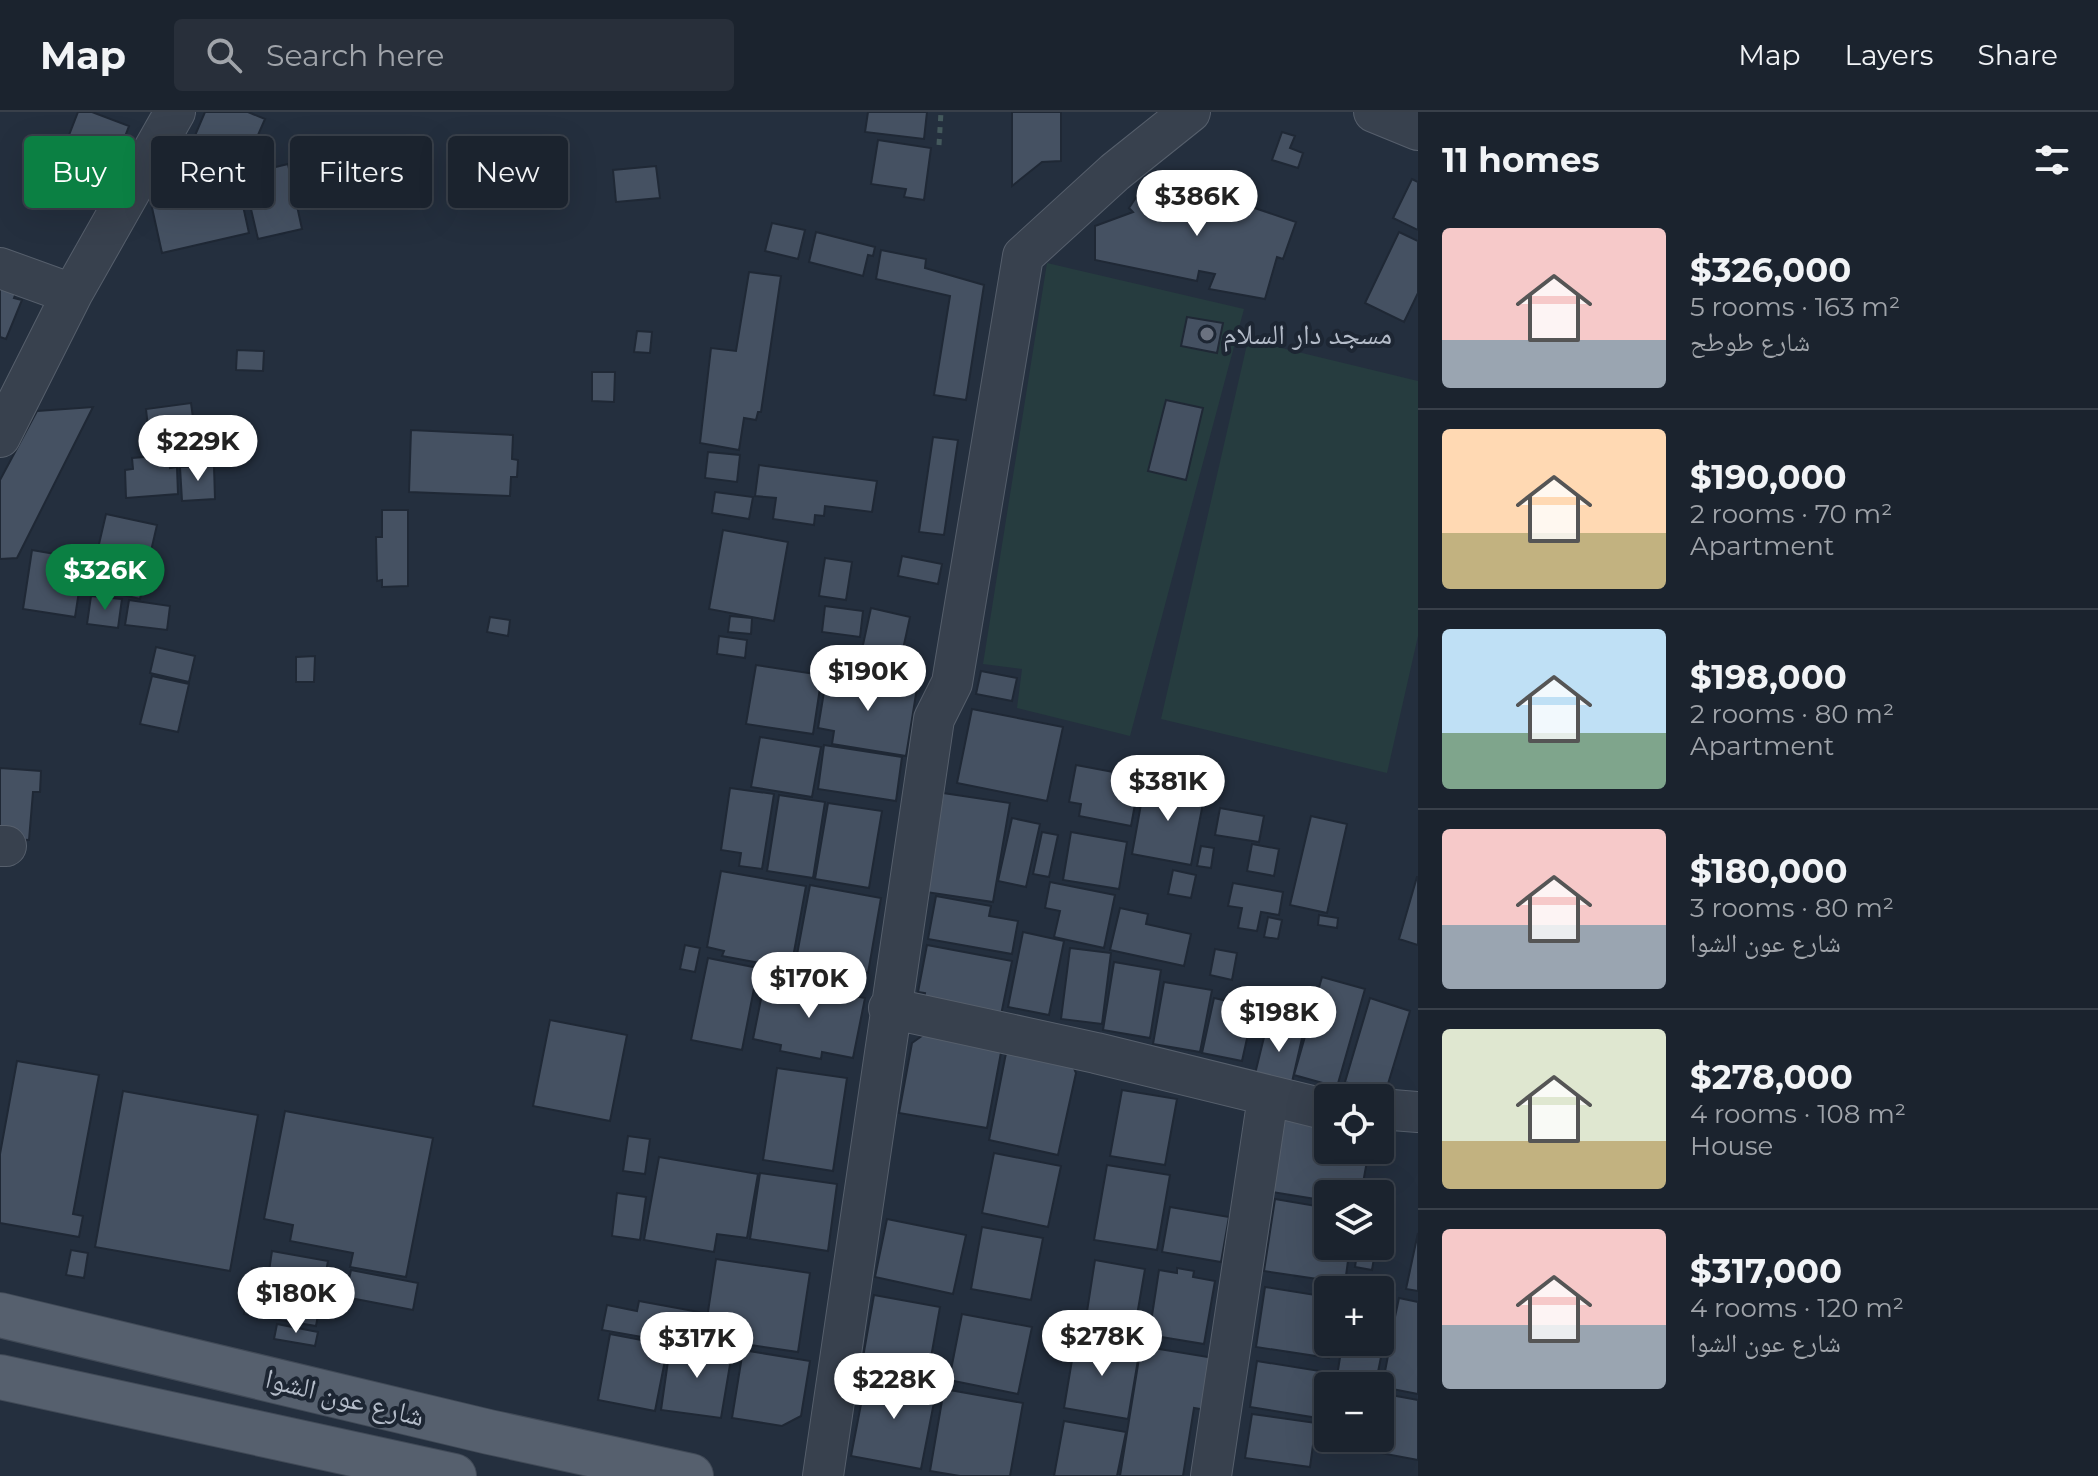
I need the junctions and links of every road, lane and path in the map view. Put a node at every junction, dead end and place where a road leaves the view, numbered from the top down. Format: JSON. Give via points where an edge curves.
{"nodes":[{"id":1,"x":175,"y":112,"type":"edge"},
{"id":2,"x":941,"y":112,"type":"edge"},
{"id":3,"x":1190,"y":112,"type":"edge"},
{"id":4,"x":1374,"y":112,"type":"edge"},
{"id":5,"x":1418,"y":130,"type":"edge"},
{"id":6,"x":939,"y":145,"type":"dead end"},
{"id":7,"x":0,"y":268,"type":"edge"},
{"id":8,"x":72,"y":294,"type":"junction"},
{"id":9,"x":0,"y":437,"type":"edge"},
{"id":10,"x":889,"y":1008,"type":"junction"},
{"id":11,"x":1268,"y":1097,"type":"junction"},
{"id":12,"x":1314,"y":1107,"type":"edge"},
{"id":13,"x":1394,"y":1110,"type":"edge"},
{"id":14,"x":1418,"y":1112,"type":"edge"},
{"id":15,"x":0,"y":1315,"type":"edge"},
{"id":16,"x":0,"y":1377,"type":"edge"},
{"id":17,"x":454,"y":1476,"type":"edge"},
{"id":18,"x":691,"y":1476,"type":"edge"},
{"id":19,"x":823,"y":1476,"type":"edge"},
{"id":20,"x":1211,"y":1476,"type":"edge"}],
"edges":[{"from":1,"to":8,"type":"street"},
{"from":2,"to":6,"type":"path"},
{"from":3,"to":10,"type":"street","via":[[1023,256],[952,683],[934,719]]},
{"from":4,"to":5,"type":"street"},
{"from":7,"to":8,"type":"street"},
{"from":8,"to":9,"type":"street"},
{"from":10,"to":11,"type":"street"},
{"from":10,"to":19,"type":"street"},
{"from":11,"to":12,"type":"street"},
{"from":11,"to":20,"type":"street"},
{"from":13,"to":14,"type":"street"},
{"from":15,"to":18,"type":"main road","name":"شارع عون الشوا"},
{"from":16,"to":17,"type":"main road","name":"شارع عون الشوا"}]}
